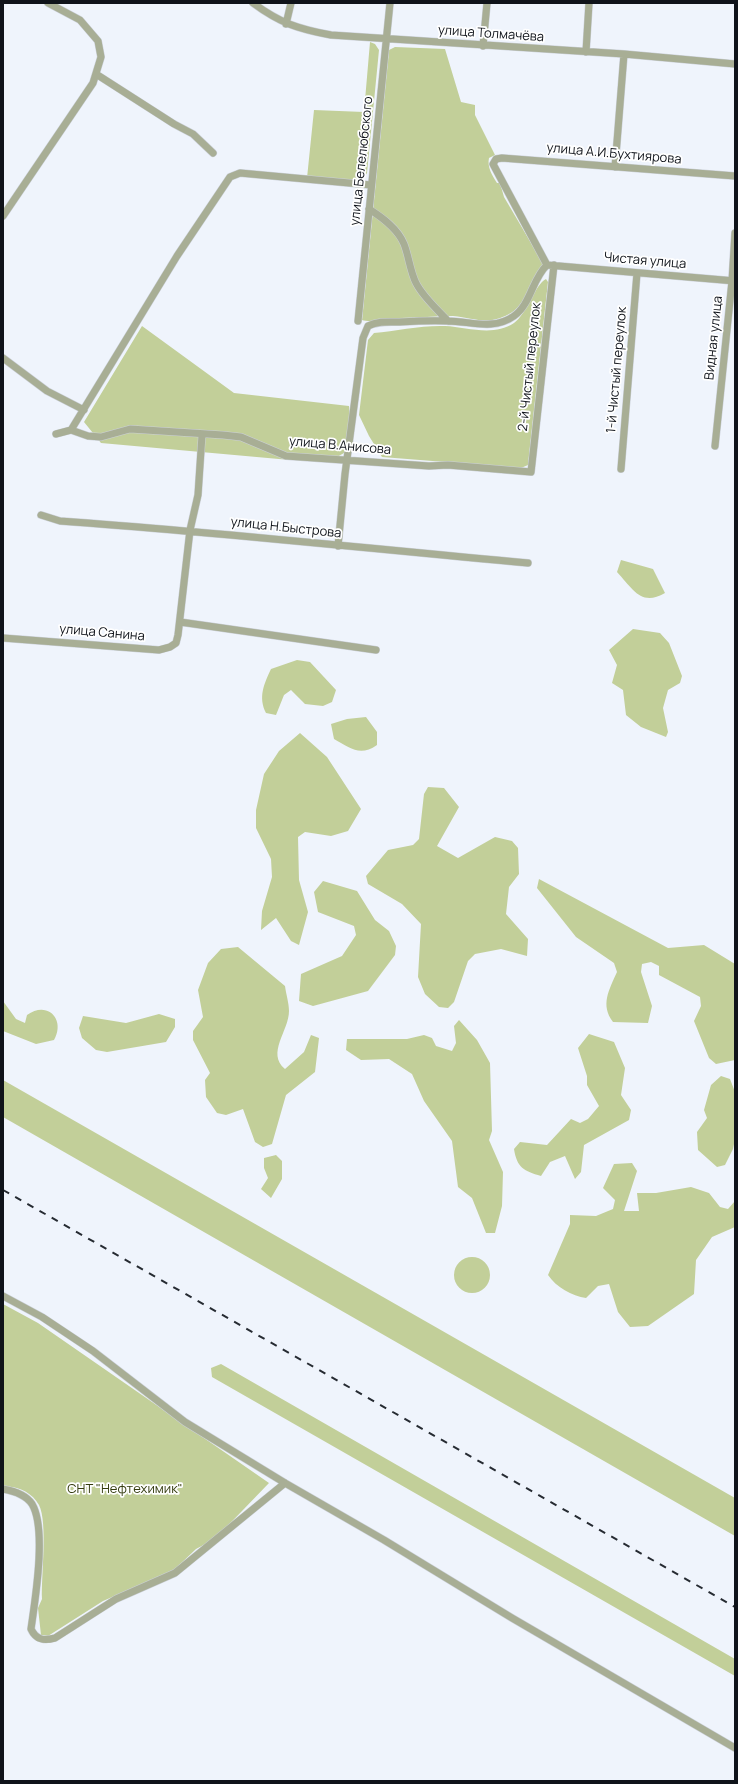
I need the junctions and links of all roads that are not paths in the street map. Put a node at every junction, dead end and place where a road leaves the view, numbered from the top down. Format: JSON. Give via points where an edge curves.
{"nodes":[{"id":1,"x":48,"y":3,"type":"edge"},
{"id":2,"x":252,"y":3,"type":"edge"},
{"id":3,"x":291,"y":3,"type":"edge"},
{"id":4,"x":390,"y":3,"type":"edge"},
{"id":5,"x":487,"y":3,"type":"edge"},
{"id":6,"x":589,"y":3,"type":"edge"},
{"id":7,"x":286,"y":24,"type":"junction"},
{"id":8,"x":387,"y":38,"type":"junction"},
{"id":9,"x":483,"y":46,"type":"junction"},
{"id":10,"x":586,"y":52,"type":"junction"},
{"id":11,"x":624,"y":54,"type":"junction"},
{"id":12,"x":735,"y":64,"type":"edge"},
{"id":13,"x":96,"y":74,"type":"junction"},
{"id":14,"x":213,"y":153,"type":"dead end"},
{"id":15,"x":615,"y":167,"type":"junction"},
{"id":16,"x":735,"y":176,"type":"edge"},
{"id":17,"x":371,"y":186,"type":"junction"},
{"id":18,"x":369,"y":209,"type":"junction"},
{"id":19,"x":3,"y":216,"type":"edge"},
{"id":20,"x":735,"y":233,"type":"edge"},
{"id":21,"x":550,"y":265,"type":"junction"},
{"id":22,"x":637,"y":273,"type":"junction"},
{"id":23,"x":733,"y":281,"type":"edge"},
{"id":24,"x":448,"y":320,"type":"junction"},
{"id":25,"x":358,"y":321,"type":"dead end"},
{"id":26,"x":3,"y":358,"type":"edge"},
{"id":27,"x":84,"y":410,"type":"junction"},
{"id":28,"x":71,"y":430,"type":"junction"},
{"id":29,"x":56,"y":434,"type":"dead end"},
{"id":30,"x":202,"y":435,"type":"junction"},
{"id":31,"x":715,"y":446,"type":"dead end"},
{"id":32,"x":348,"y":459,"type":"junction"},
{"id":33,"x":621,"y":469,"type":"dead end"},
{"id":34,"x":531,"y":472,"type":"joint"},
{"id":35,"x":41,"y":515,"type":"dead end"},
{"id":36,"x":190,"y":530,"type":"junction"},
{"id":37,"x":338,"y":546,"type":"junction"},
{"id":38,"x":528,"y":563,"type":"dead end"},
{"id":39,"x":180,"y":622,"type":"junction"},
{"id":40,"x":3,"y":638,"type":"edge"},
{"id":41,"x":376,"y":650,"type":"dead end"},
{"id":42,"x":3,"y":1296,"type":"edge"},
{"id":43,"x":286,"y":1483,"type":"junction"},
{"id":44,"x":3,"y":1489,"type":"edge"},
{"id":45,"x":735,"y":1748,"type":"edge"}],
"edges":[{"from":1,"to":13,"type":"street","via":[[80,20],[98,41],[100,57]]},
{"from":2,"to":7,"type":"street","name":"улица Толмачёва"},
{"from":3,"to":7,"type":"street"},
{"from":4,"to":8,"type":"street","name":"улица Белелюбского"},
{"from":5,"to":9,"type":"street"},
{"from":6,"to":10,"type":"street"},
{"from":7,"to":8,"type":"street","name":"улица Толмачёва","via":[[302,30],[331,35]]},
{"from":8,"to":9,"type":"street","name":"улица Толмачёва"},
{"from":8,"to":17,"type":"street","name":"улица Белелюбского"},
{"from":9,"to":10,"type":"street","name":"улица Толмачёва"},
{"from":10,"to":11,"type":"street","name":"улица Толмачёва"},
{"from":11,"to":12,"type":"street","name":"улица Толмачёва"},
{"from":11,"to":15,"type":"street"},
{"from":13,"to":14,"type":"street","via":[[193,134]]},
{"from":13,"to":19,"type":"street","via":[[93,83]]},
{"from":15,"to":16,"type":"street","name":"улица А.И.Бухтиярова"},
{"from":15,"to":21,"type":"street","name":"улица А.И.Бухтиярова","via":[[496,159],[493,164]]},
{"from":17,"to":18,"type":"street","name":"улица Белелюбского"},
{"from":17,"to":27,"type":"street","via":[[234,174],[226,181],[177,256]]},
{"from":18,"to":24,"type":"street","via":[[395,230],[403,243],[416,282]]},
{"from":18,"to":25,"type":"street","name":"улица Белелюбского"},
{"from":20,"to":23,"type":"street","name":"Видная улица"},
{"from":21,"to":22,"type":"street","name":"Чистая улица"},
{"from":21,"to":24,"type":"street","via":[[540,272],[524,306],[514,316],[499,323],[483,325]]},
{"from":21,"to":34,"type":"street","name":"2-й Чистый переулок"},
{"from":22,"to":23,"type":"street","name":"Чистая улица"},
{"from":22,"to":33,"type":"street","name":"1-й Чистый переулок"},
{"from":23,"to":31,"type":"street","name":"Видная улица"},
{"from":24,"to":32,"type":"street","via":[[382,322],[368,326],[363,338]]},
{"from":26,"to":27,"type":"street","via":[[47,391]]},
{"from":27,"to":28,"type":"street"},
{"from":28,"to":29,"type":"street"},
{"from":28,"to":30,"type":"street","name":"улица В.Анисова","via":[[101,437],[130,429]]},
{"from":30,"to":32,"type":"street","name":"улица В.Анисова","via":[[241,438],[286,456]]},
{"from":30,"to":36,"type":"street","via":[[198,495]]},
{"from":32,"to":34,"type":"street","name":"улица В.Анисова"},
{"from":32,"to":37,"type":"street"},
{"from":35,"to":36,"type":"street","name":"улица Н.Быстрова","via":[[60,520]]},
{"from":36,"to":37,"type":"street","name":"улица Н.Быстрова"},
{"from":36,"to":39,"type":"street"},
{"from":37,"to":38,"type":"street","name":"улица Н.Быстрова"},
{"from":39,"to":40,"type":"street","name":"улица Санина","via":[[176,643],[165,649]]},
{"from":39,"to":41,"type":"street"},
{"from":42,"to":43,"type":"street","via":[[42,1317],[93,1352],[185,1422]]},
{"from":43,"to":44,"type":"street","via":[[175,1573],[116,1599],[48,1640],[34,1636],[31,1629],[39,1558],[38,1516],[31,1503],[20,1493]]},
{"from":43,"to":45,"type":"street"}]}
